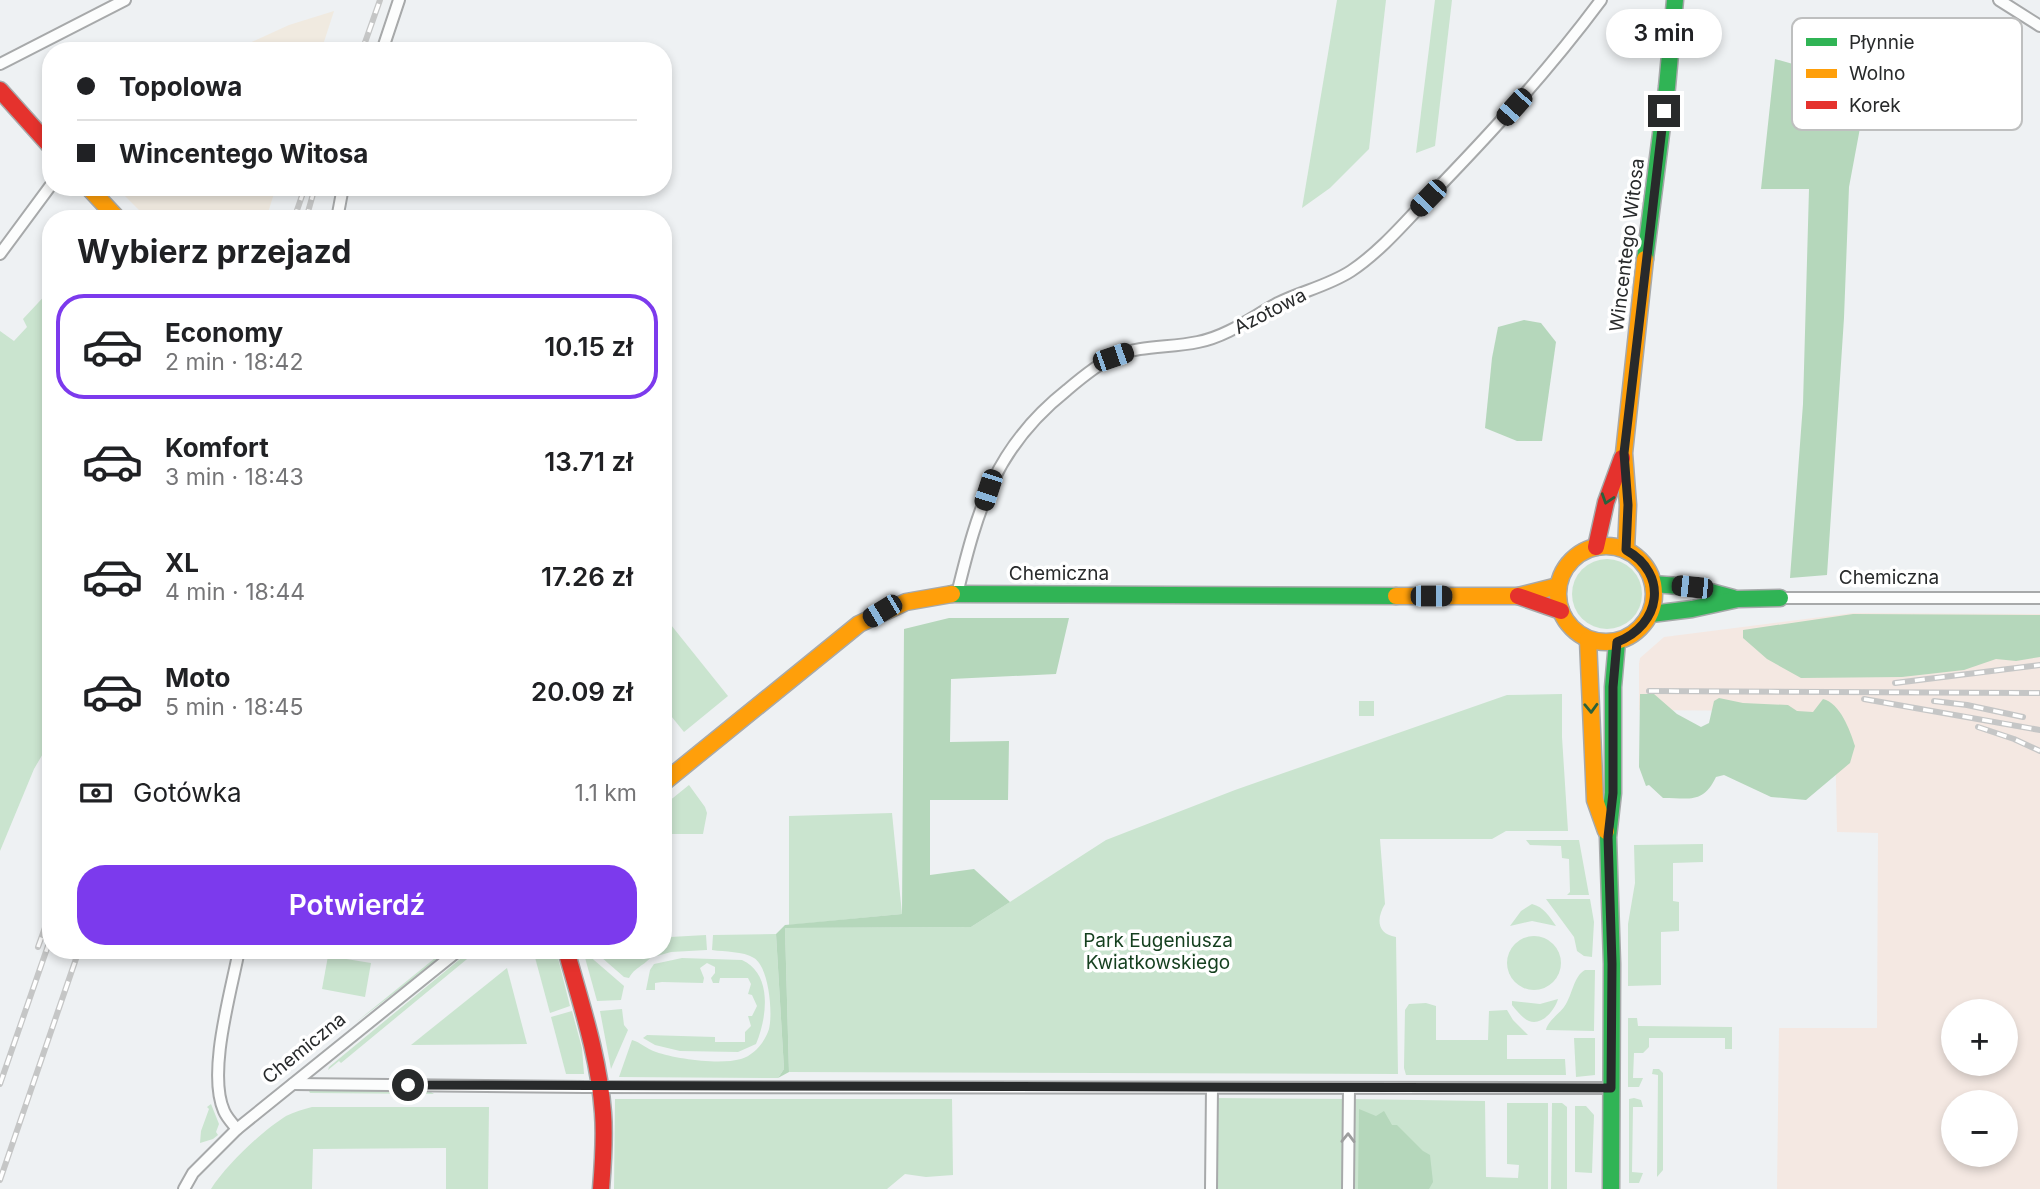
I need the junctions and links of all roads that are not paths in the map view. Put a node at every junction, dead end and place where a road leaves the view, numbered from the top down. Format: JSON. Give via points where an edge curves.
{"nodes":[{"id":1,"x":125,"y":0,"type":"edge"},
{"id":2,"x":399,"y":0,"type":"edge"},
{"id":3,"x":1601,"y":0,"type":"edge"},
{"id":4,"x":1675,"y":0,"type":"edge"},
{"id":5,"x":1999,"y":0,"type":"edge"},
{"id":6,"x":2040,"y":26,"type":"edge"},
{"id":7,"x":42,"y":42,"type":"edge"},
{"id":8,"x":43,"y":42,"type":"edge"},
{"id":9,"x":385,"y":42,"type":"edge"},
{"id":10,"x":0,"y":64,"type":"edge"},
{"id":11,"x":0,"y":90,"type":"edge"},
{"id":12,"x":42,"y":137,"type":"edge"},
{"id":13,"x":44,"y":196,"type":"edge"},
{"id":14,"x":96,"y":196,"type":"edge"},
{"id":15,"x":110,"y":210,"type":"edge"},
{"id":16,"x":0,"y":254,"type":"edge"},
{"id":17,"x":1624,"y":453,"type":"junction"},
{"id":18,"x":1595,"y":547,"type":"junction"},
{"id":19,"x":1626,"y":550,"type":"junction"},
{"id":20,"x":1653,"y":584,"type":"junction"},
{"id":21,"x":1558,"y":586,"type":"junction"},
{"id":22,"x":957,"y":594,"type":"junction"},
{"id":23,"x":1518,"y":596,"type":"junction"},
{"id":24,"x":1780,"y":598,"type":"joint"},
{"id":25,"x":2040,"y":598,"type":"edge"},
{"id":26,"x":1738,"y":599,"type":"junction"},
{"id":27,"x":1560,"y":611,"type":"junction"},
{"id":28,"x":1651,"y":614,"type":"junction"},
{"id":29,"x":1588,"y":640,"type":"junction"},
{"id":30,"x":1617,"y":642,"type":"junction"},
{"id":31,"x":672,"y":776,"type":"edge"},
{"id":32,"x":1608,"y":837,"type":"junction"},
{"id":33,"x":237,"y":959,"type":"edge"},
{"id":34,"x":449,"y":959,"type":"edge"},
{"id":35,"x":568,"y":959,"type":"edge"},
{"id":36,"x":293,"y":1084,"type":"junction"},
{"id":37,"x":599,"y":1087,"type":"junction"},
{"id":38,"x":1212,"y":1088,"type":"junction"},
{"id":39,"x":1349,"y":1088,"type":"junction"},
{"id":40,"x":1611,"y":1088,"type":"junction"},
{"id":41,"x":237,"y":1129,"type":"junction"},
{"id":42,"x":184,"y":1189,"type":"edge"},
{"id":43,"x":601,"y":1189,"type":"edge"},
{"id":44,"x":1211,"y":1189,"type":"edge"},
{"id":45,"x":1348,"y":1189,"type":"edge"},
{"id":46,"x":1611,"y":1189,"type":"edge"}],
"edges":[{"from":1,"to":8,"type":"street"},
{"from":2,"to":9,"type":"street"},
{"from":3,"to":22,"type":"street","name":"Azotowa","via":[[1485,139],[1353,270],[1280,302],[1222,335],[1113,357],[1050,404],[1005,456],[988,490]]},
{"from":4,"to":17,"type":"main road","name":"Wincentego Witosa"},
{"from":5,"to":6,"type":"street"},
{"from":7,"to":10,"type":"street"},
{"from":11,"to":12,"type":"main road"},
{"from":13,"to":16,"type":"street"},
{"from":14,"to":15,"type":"main road"},
{"from":17,"to":18,"type":"main road","name":"Wincentego Witosa","one_way":true},
{"from":17,"to":19,"type":"main road","name":"Wincentego Witosa"},
{"from":18,"to":19,"type":"main road"},
{"from":18,"to":21,"type":"main road","via":[[1575,557]]},
{"from":19,"to":20,"type":"main road","via":[[1646,567]]},
{"from":20,"to":26,"type":"main road","name":"Chemiczna","via":[[1692,587]]},
{"from":20,"to":28,"type":"main road"},
{"from":21,"to":23,"type":"main road","name":"Chemiczna"},
{"from":21,"to":27,"type":"main road"},
{"from":22,"to":23,"type":"main road","name":"Chemiczna"},
{"from":22,"to":31,"type":"main road","name":"Chemiczna","via":[[908,600],[859,624]]},
{"from":23,"to":27,"type":"main road","name":"Chemiczna"},
{"from":24,"to":25,"type":"street","name":"Chemiczna"},
{"from":24,"to":26,"type":"main road","name":"Chemiczna"},
{"from":26,"to":28,"type":"main road","name":"Chemiczna"},
{"from":27,"to":29,"type":"main road","via":[[1571,628]]},
{"from":28,"to":30,"type":"main road","via":[[1637,632]]},
{"from":29,"to":30,"type":"main road"},
{"from":29,"to":32,"type":"main road","one_way":true,"via":[[1595,800]]},
{"from":30,"to":32,"type":"main road"},
{"from":32,"to":40,"type":"main road"},
{"from":33,"to":41,"type":"street","via":[[219,1056],[218,1089],[224,1112]]},
{"from":34,"to":36,"type":"street","name":"Chemiczna"},
{"from":35,"to":37,"type":"main road"},
{"from":36,"to":37,"type":"street"},
{"from":36,"to":41,"type":"street","name":"Chemiczna"},
{"from":37,"to":38,"type":"street"},
{"from":37,"to":43,"type":"main road","via":[[604,1129]]},
{"from":38,"to":39,"type":"street"},
{"from":38,"to":44,"type":"street"},
{"from":39,"to":40,"type":"street"},
{"from":45,"to":39,"type":"street","one_way":true},
{"from":40,"to":46,"type":"main road"},
{"from":41,"to":42,"type":"street","name":"Chemiczna","via":[[193,1173]]}]}
